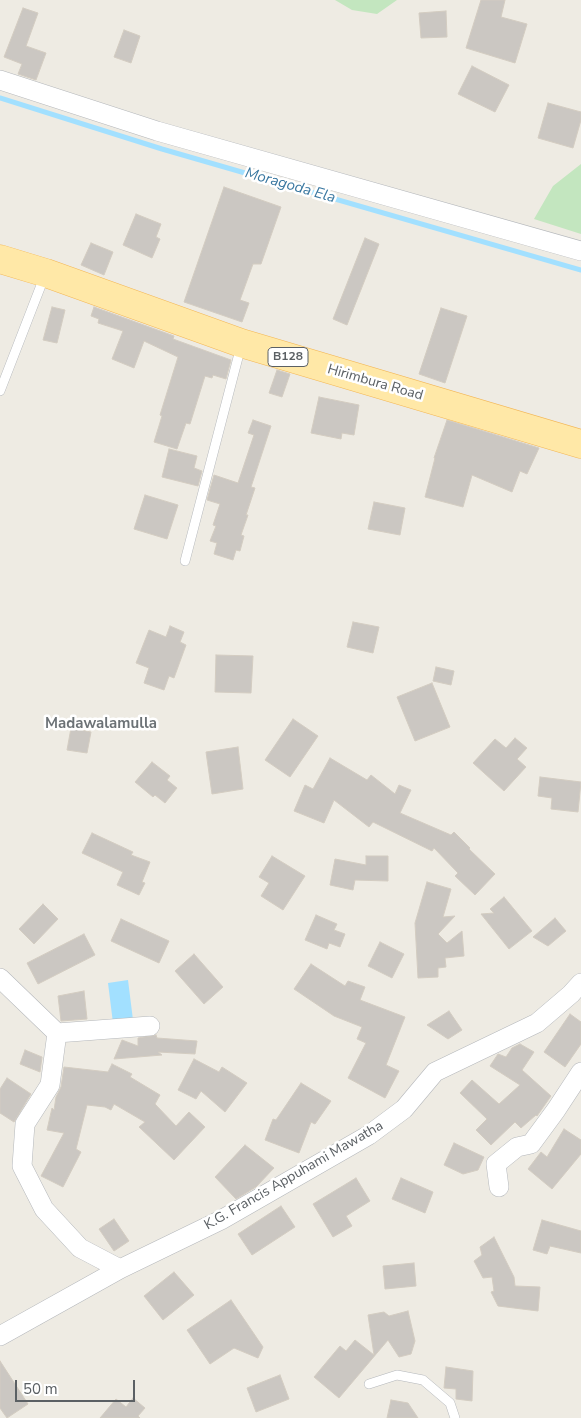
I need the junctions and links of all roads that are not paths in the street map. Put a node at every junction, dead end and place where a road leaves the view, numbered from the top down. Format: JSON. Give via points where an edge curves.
{"nodes":[{"id":1,"x":0,"y":80,"type":"edge"},
{"id":2,"x":581,"y":251,"type":"edge"},
{"id":3,"x":0,"y":258,"type":"edge"},
{"id":4,"x":46,"y":273,"type":"junction"},
{"id":5,"x":241,"y":344,"type":"junction"},
{"id":6,"x":0,"y":391,"type":"edge"},
{"id":7,"x":581,"y":444,"type":"edge"},
{"id":8,"x":185,"y":561,"type":"dead end"},
{"id":9,"x":0,"y":978,"type":"edge"},
{"id":10,"x":578,"y":994,"type":"edge"},
{"id":11,"x":150,"y":1026,"type":"dead end"},
{"id":12,"x":57,"y":1033,"type":"junction"},
{"id":13,"x":581,"y":1072,"type":"edge"},
{"id":14,"x":499,"y":1187,"type":"dead end"},
{"id":15,"x":120,"y":1268,"type":"junction"},
{"id":16,"x":0,"y":1336,"type":"edge"},
{"id":17,"x":369,"y":1384,"type":"dead end"},
{"id":18,"x":455,"y":1418,"type":"edge"}],
"edges":[{"from":1,"to":2,"type":"street","via":[[157,131]]},
{"from":3,"to":4,"type":"main road","name":"Hirimbura Road","number":"B128"},
{"from":4,"to":5,"type":"main road","name":"Hirimbura Road","number":"B128"},
{"from":4,"to":6,"type":"lane"},
{"from":5,"to":7,"type":"main road","name":"Hirimbura Road","number":"B128"},
{"from":5,"to":8,"type":"lane"},
{"from":9,"to":12,"type":"street"},
{"from":10,"to":15,"type":"street","name":"K.G. Francis Appuhami Mawatha","via":[[537,1023],[435,1072],[404,1110],[369,1135],[221,1220]]},
{"from":11,"to":12,"type":"street"},
{"from":12,"to":15,"type":"street","via":[[50,1085],[24,1124],[22,1166],[44,1209],[80,1248]]},
{"from":13,"to":14,"type":"street","via":[[531,1144],[517,1146],[496,1164]]},
{"from":15,"to":16,"type":"street","name":"K.G. Francis Appuhami Mawatha"},
{"from":17,"to":18,"type":"lane","via":[[397,1374],[423,1380],[450,1403]]}]}
